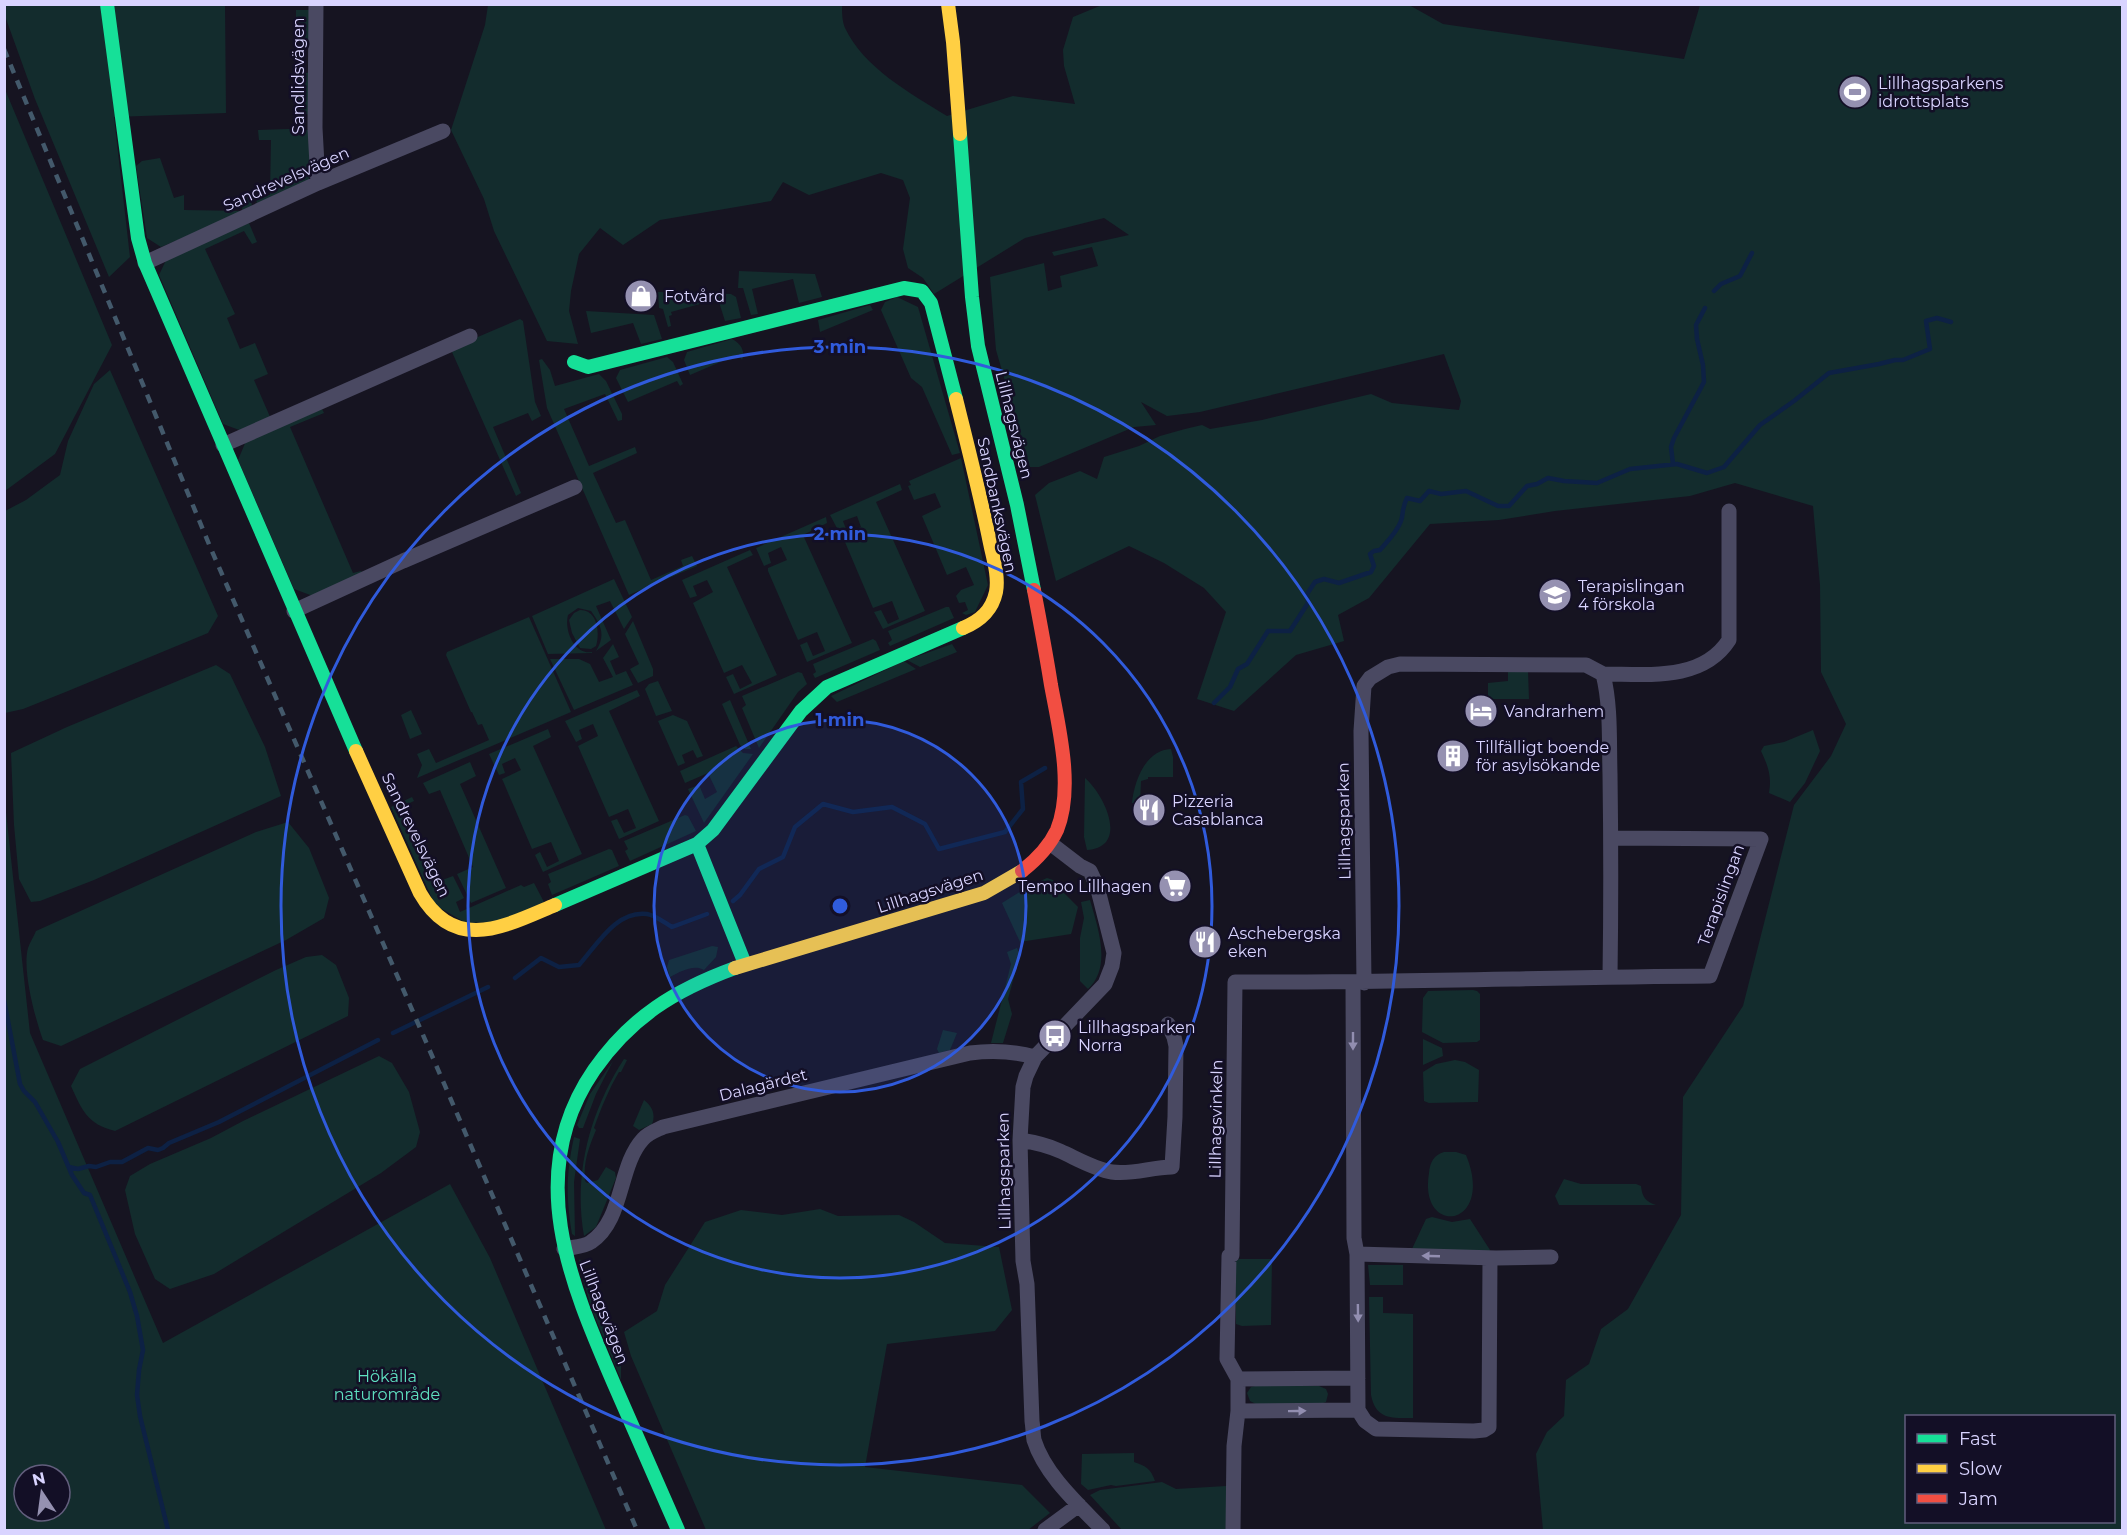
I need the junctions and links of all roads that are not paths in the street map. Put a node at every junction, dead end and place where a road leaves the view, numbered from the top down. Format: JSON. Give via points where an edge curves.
{"nodes":[{"id":1,"x":107,"y":4,"type":"edge"},
{"id":2,"x":316,"y":4,"type":"edge"},
{"id":3,"x":948,"y":4,"type":"edge"},
{"id":4,"x":444,"y":132,"type":"dead end"},
{"id":5,"x":318,"y":183,"type":"junction"},
{"id":6,"x":146,"y":263,"type":"junction"},
{"id":7,"x":470,"y":336,"type":"dead end"},
{"id":8,"x":574,"y":362,"type":"dead end"},
{"id":9,"x":223,"y":445,"type":"junction"},
{"id":10,"x":575,"y":487,"type":"dead end"},
{"id":11,"x":1729,"y":511,"type":"dead end"},
{"id":12,"x":294,"y":611,"type":"junction"},
{"id":13,"x":1603,"y":674,"type":"junction"},
{"id":14,"x":1611,"y":838,"type":"junction"},
{"id":15,"x":1050,"y":843,"type":"junction"},
{"id":16,"x":697,"y":844,"type":"junction"},
{"id":17,"x":745,"y":964,"type":"junction"},
{"id":18,"x":1610,"y":977,"type":"junction"},
{"id":19,"x":1358,"y":983,"type":"junction"},
{"id":20,"x":1168,"y":1024,"type":"dead end"},
{"id":21,"x":1035,"y":1057,"type":"junction"},
{"id":22,"x":1020,"y":1140,"type":"junction"},
{"id":23,"x":564,"y":1249,"type":"junction"},
{"id":24,"x":1357,"y":1254,"type":"junction"},
{"id":25,"x":1551,"y":1257,"type":"dead end"},
{"id":26,"x":1490,"y":1258,"type":"junction"},
{"id":27,"x":1358,"y":1378,"type":"junction"},
{"id":28,"x":1238,"y":1379,"type":"junction"},
{"id":29,"x":1358,"y":1410,"type":"junction"},
{"id":30,"x":1238,"y":1411,"type":"junction"},
{"id":31,"x":1079,"y":1505,"type":"junction"},
{"id":32,"x":678,"y":1530,"type":"edge"},
{"id":33,"x":1045,"y":1530,"type":"edge"},
{"id":34,"x":1103,"y":1530,"type":"edge"},
{"id":35,"x":1233,"y":1530,"type":"edge"}],
"edges":[{"from":1,"to":6,"type":"street","name":"Sandrevelsvägen","via":[[138,238]]},
{"from":2,"to":5,"type":"street","name":"Sandlidsvägen"},
{"from":3,"to":15,"type":"street","name":"Lillhagsvägen","via":[[976,333],[1035,588],[1064,768],[1059,826]]},
{"from":4,"to":5,"type":"street","name":"Sandrevelsvägen"},
{"from":5,"to":6,"type":"street","name":"Sandrevelsvägen"},
{"from":6,"to":9,"type":"street","name":"Sandrevelsvägen"},
{"from":7,"to":9,"type":"street"},
{"from":8,"to":16,"type":"street","name":"Sandbanksvägen","via":[[588,367],[904,288],[922,291],[927,297],[940,335],[998,579],[991,606],[979,621],[827,687],[814,697],[713,830]]},
{"from":9,"to":12,"type":"street","name":"Sandrevelsvägen"},
{"from":10,"to":12,"type":"street"},
{"from":11,"to":13,"type":"street","via":[[1729,640],[1724,649],[1689,670],[1668,674]]},
{"from":12,"to":16,"type":"street","name":"Sandrevelsvägen","via":[[426,903],[439,917],[460,928],[480,932],[504,927]]},
{"from":13,"to":14,"type":"street","via":[[1608,694]]},
{"from":13,"to":19,"type":"street","name":"Lillhagsparken","via":[[1586,665],[1401,664],[1370,678],[1364,686],[1361,731]]},
{"from":14,"to":18,"type":"street"},
{"from":14,"to":18,"type":"street","name":"Terapislingan","via":[[1761,838],[1710,976]]},
{"from":15,"to":17,"type":"street","name":"Lillhagsvägen","via":[[1007,882],[984,893]]},
{"from":15,"to":21,"type":"street","name":"Lillhagsparken","via":[[1090,871],[1114,954],[1105,984]]},
{"from":16,"to":17,"type":"street"},
{"from":17,"to":23,"type":"street","name":"Lillhagsvägen","via":[[709,977],[655,1005],[602,1058],[577,1097],[561,1143],[556,1203]]},
{"from":18,"to":19,"type":"street","name":"Terapislingan"},
{"from":19,"to":24,"type":"street","name":"Lillhagsparken","one_way":true,"via":[[1354,1238]]},
{"from":19,"to":28,"type":"street","name":"Lillhagsvinkeln","via":[[1235,982],[1227,1359]]},
{"from":20,"to":22,"type":"street","via":[[1176,1047],[1172,1167],[1110,1172],[1059,1150]]},
{"from":21,"to":22,"type":"street","name":"Lillhagsparken","via":[[1023,1088]]},
{"from":21,"to":23,"type":"street","name":"Dalagärdet","via":[[989,1050],[970,1053],[663,1127],[639,1146],[601,1233],[590,1243]]},
{"from":22,"to":31,"type":"street","name":"Lillhagsparken","via":[[1034,1440],[1043,1460]]},
{"from":23,"to":32,"type":"street","name":"Lillhagsvägen","via":[[589,1324]]},
{"from":26,"to":24,"type":"street","one_way":true},
{"from":24,"to":27,"type":"street","name":"Lillhagsparken","one_way":true},
{"from":25,"to":26,"type":"street"},
{"from":26,"to":29,"type":"street","via":[[1489,1427],[1474,1431],[1376,1429]]},
{"from":27,"to":28,"type":"street"},
{"from":27,"to":29,"type":"street","name":"Lillhagsparken"},
{"from":28,"to":30,"type":"street"},
{"from":30,"to":29,"type":"street","one_way":true},
{"from":30,"to":35,"type":"street"},
{"from":31,"to":33,"type":"street"},
{"from":31,"to":34,"type":"street","name":"Lillhagsparken"}]}
